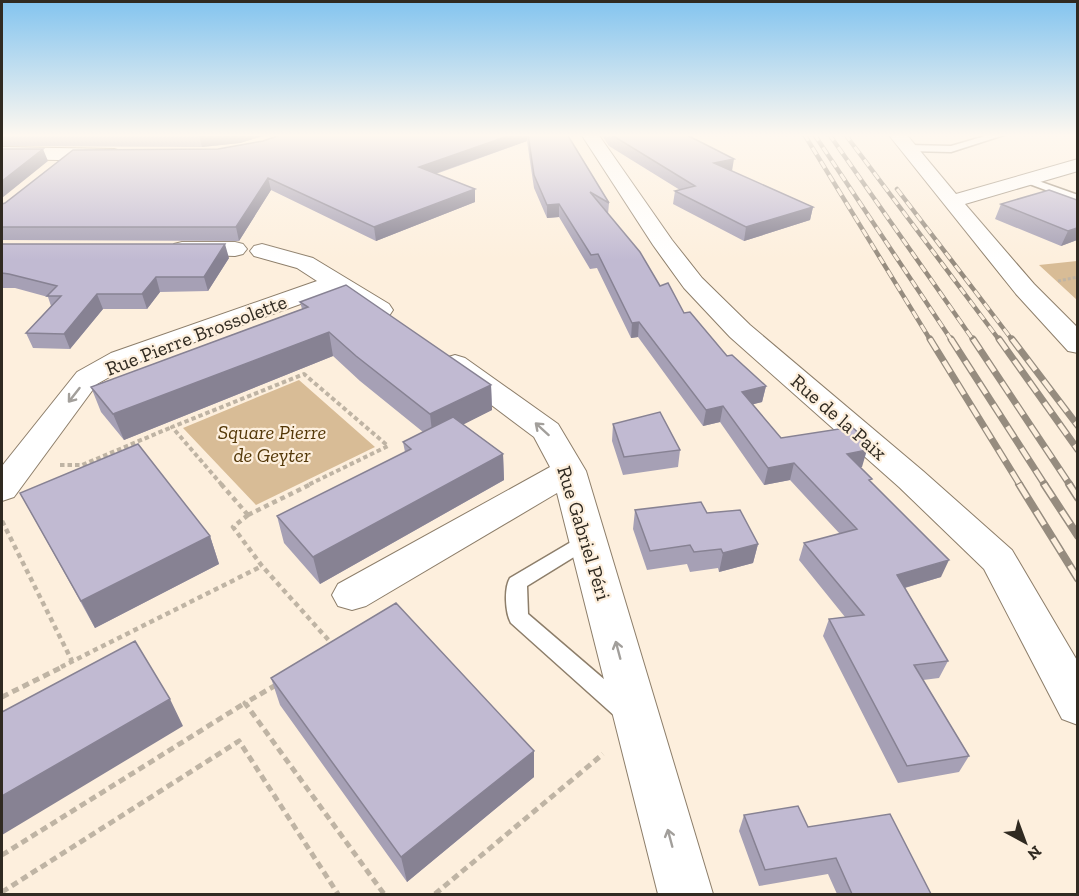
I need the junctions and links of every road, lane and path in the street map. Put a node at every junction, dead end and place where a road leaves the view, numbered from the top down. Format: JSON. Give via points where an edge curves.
{"nodes":[{"id":1,"x":617,"y":176,"type":"edge"},
{"id":2,"x":932,"y":176,"type":"edge"},
{"id":3,"x":1041,"y":176,"type":"edge"},
{"id":4,"x":1027,"y":180,"type":"junction"},
{"id":5,"x":1077,"y":199,"type":"edge"},
{"id":6,"x":953,"y":201,"type":"junction"},
{"id":7,"x":165,"y":249,"type":"edge"},
{"id":8,"x":235,"y":249,"type":"dead end"},
{"id":9,"x":262,"y":251,"type":"dead end"},
{"id":10,"x":336,"y":283,"type":"junction"},
{"id":11,"x":1077,"y":345,"type":"edge"},
{"id":12,"x":295,"y":367,"type":"edge"},
{"id":13,"x":303,"y":374,"type":"junction"},
{"id":14,"x":172,"y":427,"type":"junction"},
{"id":15,"x":54,"y":465,"type":"dead end"},
{"id":16,"x":570,"y":471,"type":"junction"},
{"id":17,"x":2,"y":489,"type":"edge"},
{"id":18,"x":248,"y":515,"type":"junction"},
{"id":19,"x":2,"y":520,"type":"edge"},
{"id":20,"x":588,"y":539,"type":"junction"},
{"id":21,"x":262,"y":566,"type":"junction"},
{"id":22,"x":352,"y":595,"type":"dead end"},
{"id":23,"x":336,"y":648,"type":"edge"},
{"id":24,"x":72,"y":661,"type":"junction"},
{"id":25,"x":285,"y":679,"type":"edge"},
{"id":26,"x":2,"y":697,"type":"edge"},
{"id":27,"x":245,"y":703,"type":"junction"},
{"id":28,"x":1077,"y":705,"type":"edge"},
{"id":29,"x":639,"y":724,"type":"junction"},
{"id":30,"x":2,"y":855,"type":"edge"},
{"id":31,"x":2,"y":892,"type":"edge"},
{"id":32,"x":338,"y":894,"type":"edge"},
{"id":33,"x":384,"y":894,"type":"edge"},
{"id":34,"x":435,"y":894,"type":"edge"},
{"id":35,"x":686,"y":894,"type":"edge"}],
"edges":[{"from":1,"to":28,"type":"street","name":"Rue de la Paix","via":[[693,283],[740,331],[998,560]]},
{"from":2,"to":6,"type":"street"},
{"from":3,"to":4,"type":"street"},
{"from":4,"to":5,"type":"lane"},
{"from":4,"to":6,"type":"street"},
{"from":6,"to":11,"type":"street"},
{"from":7,"to":8,"type":"street"},
{"from":9,"to":10,"type":"street","name":"Rue Gabriel Péri","via":[[305,263]]},
{"from":16,"to":10,"type":"street","name":"Rue Gabriel Péri","one_way":true,"via":[[547,431],[414,334]]},
{"from":10,"to":17,"type":"street","name":"Rue Pierre Brossolette","one_way":true,"via":[[121,358],[87,378]]},
{"from":12,"to":13,"type":"path"},
{"from":13,"to":14,"type":"path"},
{"from":13,"to":18,"type":"path","via":[[388,446]]},
{"from":14,"to":15,"type":"path","via":[[82,465]]},
{"from":14,"to":18,"type":"path"},
{"from":16,"to":20,"type":"street","name":"Rue Gabriel Péri"},
{"from":16,"to":22,"type":"street"},
{"from":18,"to":21,"type":"path","via":[[233,527]]},
{"from":19,"to":24,"type":"path"},
{"from":29,"to":20,"type":"street","name":"Rue Gabriel Péri","one_way":true},
{"from":20,"to":29,"type":"lane","via":[[517,583],[518,617]]},
{"from":21,"to":23,"type":"path"},
{"from":21,"to":24,"type":"path"},
{"from":24,"to":26,"type":"path"},
{"from":25,"to":27,"type":"path"},
{"from":27,"to":30,"type":"path"},
{"from":27,"to":33,"type":"path"},
{"from":29,"to":34,"type":"path"},
{"from":35,"to":29,"type":"street","name":"Rue Gabriel Péri","one_way":true},
{"from":31,"to":32,"type":"path","via":[[239,741]]}]}
